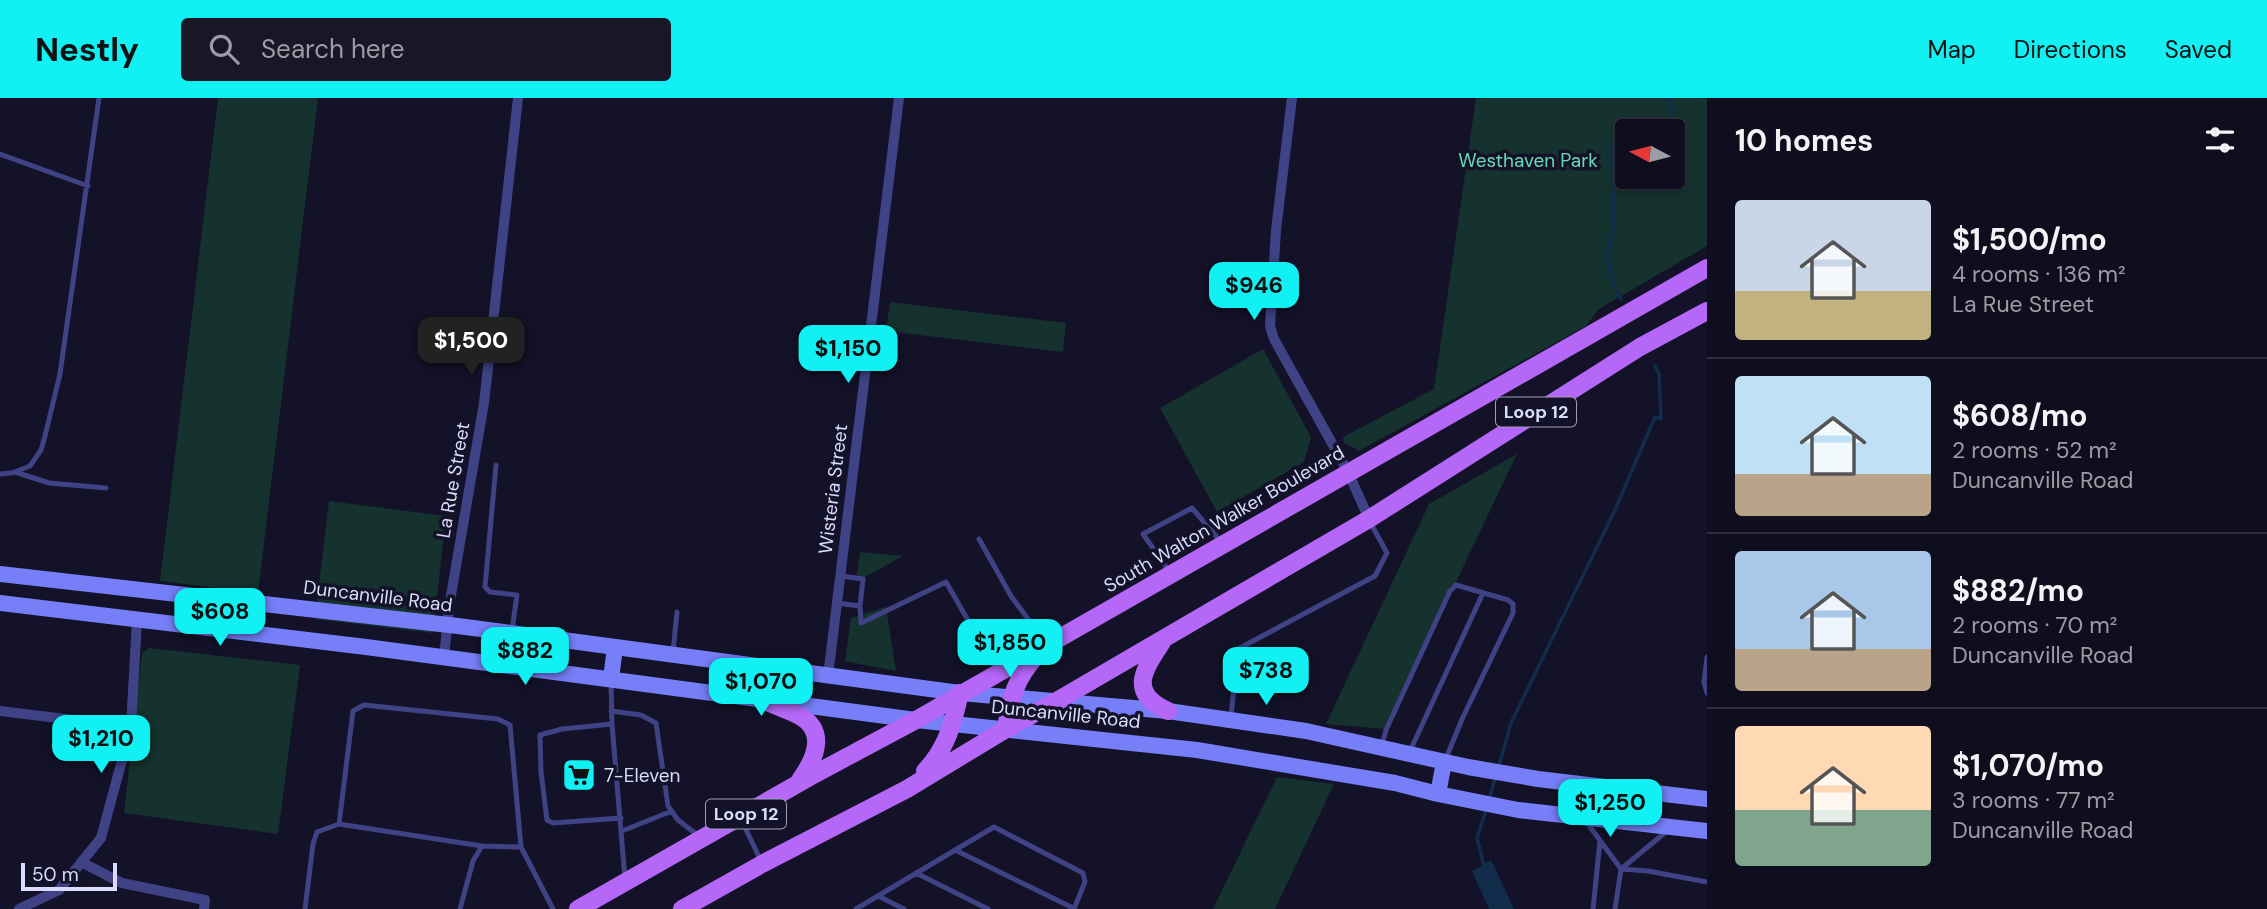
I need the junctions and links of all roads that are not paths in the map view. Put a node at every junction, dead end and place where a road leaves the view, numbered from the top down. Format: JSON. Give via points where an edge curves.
{"nodes":[{"id":1,"x":99,"y":98,"type":"edge"},
{"id":2,"x":518,"y":98,"type":"edge"},
{"id":3,"x":899,"y":98,"type":"edge"},
{"id":4,"x":1292,"y":98,"type":"edge"},
{"id":5,"x":0,"y":154,"type":"edge"},
{"id":6,"x":88,"y":186,"type":"junction"},
{"id":7,"x":1707,"y":268,"type":"edge"},
{"id":8,"x":1707,"y":311,"type":"edge"},
{"id":9,"x":496,"y":465,"type":"dead end"},
{"id":10,"x":15,"y":472,"type":"junction"},
{"id":11,"x":1348,"y":472,"type":"junction"},
{"id":12,"x":0,"y":474,"type":"edge"},
{"id":13,"x":106,"y":488,"type":"dead end"},
{"id":14,"x":1368,"y":519,"type":"junction"},
{"id":15,"x":979,"y":539,"type":"dead end"},
{"id":16,"x":1222,"y":544,"type":"junction"},
{"id":17,"x":1171,"y":573,"type":"junction"},
{"id":18,"x":0,"y":574,"type":"edge"},
{"id":19,"x":840,"y":576,"type":"junction"},
{"id":20,"x":1483,"y":593,"type":"junction"},
{"id":21,"x":0,"y":603,"type":"edge"},
{"id":22,"x":836,"y":603,"type":"junction"},
{"id":23,"x":860,"y":606,"type":"junction"},
{"id":24,"x":677,"y":612,"type":"dead end"},
{"id":25,"x":137,"y":620,"type":"junction"},
{"id":26,"x":447,"y":625,"type":"junction"},
{"id":27,"x":512,"y":633,"type":"junction"},
{"id":28,"x":1166,"y":637,"type":"junction"},
{"id":29,"x":1047,"y":644,"type":"junction"},
{"id":30,"x":615,"y":647,"type":"junction"},
{"id":31,"x":672,"y":656,"type":"junction"},
{"id":32,"x":1707,"y":657,"type":"edge"},
{"id":33,"x":444,"y":658,"type":"junction"},
{"id":34,"x":998,"y":672,"type":"junction"},
{"id":35,"x":828,"y":676,"type":"junction"},
{"id":36,"x":611,"y":679,"type":"junction"},
{"id":37,"x":960,"y":693,"type":"junction"},
{"id":38,"x":1707,"y":693,"type":"edge"},
{"id":39,"x":1011,"y":698,"type":"junction"},
{"id":40,"x":764,"y":700,"type":"junction"},
{"id":41,"x":1055,"y":702,"type":"junction"},
{"id":42,"x":0,"y":711,"type":"edge"},
{"id":43,"x":611,"y":711,"type":"junction"},
{"id":44,"x":1168,"y":711,"type":"junction"},
{"id":45,"x":916,"y":720,"type":"junction"},
{"id":46,"x":1231,"y":720,"type":"junction"},
{"id":47,"x":612,"y":724,"type":"junction"},
{"id":48,"x":952,"y":724,"type":"junction"},
{"id":49,"x":131,"y":727,"type":"junction"},
{"id":50,"x":1006,"y":729,"type":"junction"},
{"id":51,"x":1381,"y":748,"type":"junction"},
{"id":52,"x":1409,"y":754,"type":"junction"},
{"id":53,"x":1444,"y":762,"type":"junction"},
{"id":54,"x":796,"y":785,"type":"junction"},
{"id":55,"x":908,"y":789,"type":"junction"},
{"id":56,"x":1442,"y":795,"type":"junction"},
{"id":57,"x":1707,"y":799,"type":"edge"},
{"id":58,"x":671,"y":811,"type":"junction"},
{"id":59,"x":740,"y":817,"type":"junction"},
{"id":60,"x":1582,"y":817,"type":"junction"},
{"id":61,"x":621,"y":818,"type":"junction"},
{"id":62,"x":339,"y":824,"type":"junction"},
{"id":63,"x":1672,"y":827,"type":"junction"},
{"id":64,"x":622,"y":831,"type":"junction"},
{"id":65,"x":1707,"y":831,"type":"edge"},
{"id":66,"x":702,"y":839,"type":"junction"},
{"id":67,"x":1600,"y":841,"type":"junction"},
{"id":68,"x":482,"y":846,"type":"junction"},
{"id":69,"x":520,"y":847,"type":"junction"},
{"id":70,"x":955,"y":850,"type":"junction"},
{"id":71,"x":82,"y":862,"type":"junction"},
{"id":72,"x":762,"y":864,"type":"junction"},
{"id":73,"x":1621,"y":869,"type":"junction"},
{"id":74,"x":916,"y":873,"type":"junction"},
{"id":75,"x":626,"y":882,"type":"junction"},
{"id":76,"x":1707,"y":882,"type":"edge"},
{"id":77,"x":878,"y":896,"type":"junction"},
{"id":78,"x":19,"y":909,"type":"edge"},
{"id":79,"x":204,"y":909,"type":"edge"},
{"id":80,"x":305,"y":909,"type":"edge"},
{"id":81,"x":460,"y":909,"type":"edge"},
{"id":82,"x":553,"y":909,"type":"edge"},
{"id":83,"x":578,"y":909,"type":"edge"},
{"id":84,"x":682,"y":909,"type":"edge"},
{"id":85,"x":856,"y":909,"type":"edge"},
{"id":86,"x":904,"y":909,"type":"edge"},
{"id":87,"x":988,"y":909,"type":"edge"},
{"id":88,"x":1073,"y":909,"type":"edge"},
{"id":89,"x":1593,"y":909,"type":"edge"},
{"id":90,"x":1615,"y":909,"type":"edge"}],
"edges":[{"from":1,"to":6,"type":"lane"},
{"from":2,"to":26,"type":"street","name":"La Rue Street","via":[[484,403]]},
{"from":3,"to":19,"type":"street","name":"Wisteria Street"},
{"from":4,"to":11,"type":"street","via":[[1270,326]]},
{"from":5,"to":6,"type":"lane"},
{"from":6,"to":10,"type":"lane","via":[[61,374],[46,436],[30,466]]},
{"from":7,"to":11,"type":"main road","name":"South Walton Walker Boulevard","number":"Loop 12"},
{"from":8,"to":14,"type":"main road","number":"Loop 12","via":[[1629,354]]},
{"from":9,"to":27,"type":"lane","via":[[485,587],[490,592],[517,595]]},
{"from":10,"to":12,"type":"lane"},
{"from":10,"to":13,"type":"lane","via":[[49,483]]},
{"from":11,"to":14,"type":"street"},
{"from":11,"to":16,"type":"main road","name":"South Walton Walker Boulevard","number":"Loop 12"},
{"from":14,"to":28,"type":"main road","number":"Loop 12"},
{"from":14,"to":46,"type":"lane","via":[[1387,552],[1376,576],[1238,649]]},
{"from":15,"to":29,"type":"lane"},
{"from":16,"to":17,"type":"main road","name":"South Walton Walker Boulevard","number":"Loop 12"},
{"from":16,"to":17,"type":"lane","via":[[1192,508],[1143,534]]},
{"from":17,"to":29,"type":"main road","name":"South Walton Walker Boulevard","number":"Loop 12"},
{"from":18,"to":26,"type":"main road","name":"Duncanville Road"},
{"from":19,"to":22,"type":"street","name":"Wisteria Street"},
{"from":19,"to":23,"type":"lane","via":[[863,579]]},
{"from":20,"to":51,"type":"lane","via":[[1456,585],[1450,591],[1385,730]]},
{"from":20,"to":52,"type":"lane"},
{"from":20,"to":53,"type":"lane","via":[[1508,600],[1513,613]]},
{"from":21,"to":25,"type":"main road","name":"Duncanville Road"},
{"from":22,"to":23,"type":"lane"},
{"from":22,"to":35,"type":"street","name":"Wisteria Street"},
{"from":23,"to":34,"type":"lane","via":[[861,623],[946,582]]},
{"from":24,"to":31,"type":"lane"},
{"from":25,"to":33,"type":"main road","name":"Duncanville Road"},
{"from":25,"to":49,"type":"street"},
{"from":26,"to":27,"type":"main road","name":"Duncanville Road"},
{"from":26,"to":33,"type":"street","name":"La Rue Street"},
{"from":27,"to":30,"type":"main road","name":"Duncanville Road"},
{"from":28,"to":41,"type":"main road","number":"Loop 12"},
{"from":28,"to":44,"type":"main road","via":[[1142,680],[1144,695]]},
{"from":29,"to":34,"type":"main road","name":"South Walton Walker Boulevard","number":"Loop 12"},
{"from":29,"to":39,"type":"main road","via":[[1024,669]]},
{"from":30,"to":31,"type":"main road","name":"Duncanville Road"},
{"from":30,"to":36,"type":"main road"},
{"from":31,"to":35,"type":"main road","name":"Duncanville Road"},
{"from":32,"to":38,"type":"lane"},
{"from":33,"to":36,"type":"main road","name":"Duncanville Road"},
{"from":34,"to":37,"type":"main road","name":"South Walton Walker Boulevard","number":"Loop 12"},
{"from":35,"to":37,"type":"main road","name":"Duncanville Road"},
{"from":36,"to":40,"type":"main road","name":"Duncanville Road"},
{"from":36,"to":43,"type":"lane"},
{"from":37,"to":39,"type":"main road","name":"Duncanville Road"},
{"from":37,"to":45,"type":"main road","name":"South Walton Walker Boulevard","number":"Loop 12"},
{"from":37,"to":48,"type":"main road"},
{"from":39,"to":41,"type":"main road","name":"Duncanville Road"},
{"from":39,"to":50,"type":"main road"},
{"from":40,"to":45,"type":"main road","name":"Duncanville Road"},
{"from":40,"to":54,"type":"main road","via":[[802,717],[817,736],[811,765]]},
{"from":41,"to":44,"type":"main road","name":"Duncanville Road"},
{"from":41,"to":50,"type":"main road","number":"Loop 12"},
{"from":42,"to":49,"type":"street"},
{"from":43,"to":47,"type":"lane"},
{"from":43,"to":58,"type":"lane","via":[[641,715],[656,723]]},
{"from":44,"to":46,"type":"main road","name":"Duncanville Road"},
{"from":45,"to":48,"type":"main road","name":"Duncanville Road"},
{"from":45,"to":54,"type":"main road","name":"South Walton Walker Boulevard","number":"Loop 12"},
{"from":46,"to":51,"type":"main road","name":"Duncanville Road"},
{"from":47,"to":61,"type":"lane"},
{"from":47,"to":61,"type":"lane","via":[[540,735],[541,772],[547,820],[552,823]]},
{"from":48,"to":50,"type":"main road","name":"Duncanville Road"},
{"from":48,"to":55,"type":"main road","via":[[938,757]]},
{"from":49,"to":71,"type":"street","via":[[101,838]]},
{"from":50,"to":55,"type":"main road","number":"Loop 12"},
{"from":50,"to":56,"type":"main road","name":"Duncanville Road","via":[[1223,753]]},
{"from":51,"to":52,"type":"main road","name":"Duncanville Road"},
{"from":52,"to":53,"type":"main road","name":"Duncanville Road"},
{"from":53,"to":56,"type":"main road"},
{"from":53,"to":57,"type":"main road","name":"Duncanville Road"},
{"from":54,"to":59,"type":"main road","name":"South Walton Walker Boulevard","number":"Loop 12"},
{"from":55,"to":72,"type":"main road","number":"Loop 12"},
{"from":56,"to":60,"type":"main road","name":"Duncanville Road"},
{"from":58,"to":64,"type":"lane"},
{"from":58,"to":66,"type":"lane"},
{"from":59,"to":66,"type":"main road","name":"South Walton Walker Boulevard","number":"Loop 12"},
{"from":59,"to":72,"type":"lane"},
{"from":60,"to":63,"type":"main road","name":"Duncanville Road"},
{"from":60,"to":67,"type":"lane"},
{"from":61,"to":64,"type":"lane"},
{"from":62,"to":68,"type":"lane"},
{"from":62,"to":69,"type":"lane","via":[[353,711],[364,705],[498,719],[510,725]]},
{"from":62,"to":80,"type":"lane","via":[[317,832]]},
{"from":63,"to":65,"type":"main road","name":"Duncanville Road"},
{"from":63,"to":73,"type":"lane"},
{"from":64,"to":75,"type":"lane"},
{"from":66,"to":75,"type":"main road","name":"South Walton Walker Boulevard","number":"Loop 12"},
{"from":67,"to":73,"type":"lane"},
{"from":67,"to":89,"type":"lane"},
{"from":68,"to":69,"type":"lane"},
{"from":68,"to":81,"type":"lane","via":[[473,861]]},
{"from":69,"to":82,"type":"lane"},
{"from":70,"to":74,"type":"lane"},
{"from":70,"to":88,"type":"lane"},
{"from":70,"to":88,"type":"lane","via":[[994,827],[1083,873],[1086,882]]},
{"from":71,"to":78,"type":"street","via":[[59,890]]},
{"from":71,"to":79,"type":"street","via":[[122,883],[205,900]]},
{"from":72,"to":84,"type":"main road","number":"Loop 12"},
{"from":73,"to":76,"type":"lane"},
{"from":73,"to":90,"type":"lane"},
{"from":74,"to":77,"type":"lane"},
{"from":74,"to":87,"type":"lane"},
{"from":75,"to":83,"type":"main road","name":"South Walton Walker Boulevard","number":"Loop 12"},
{"from":77,"to":85,"type":"lane"},
{"from":77,"to":86,"type":"lane"}]}
